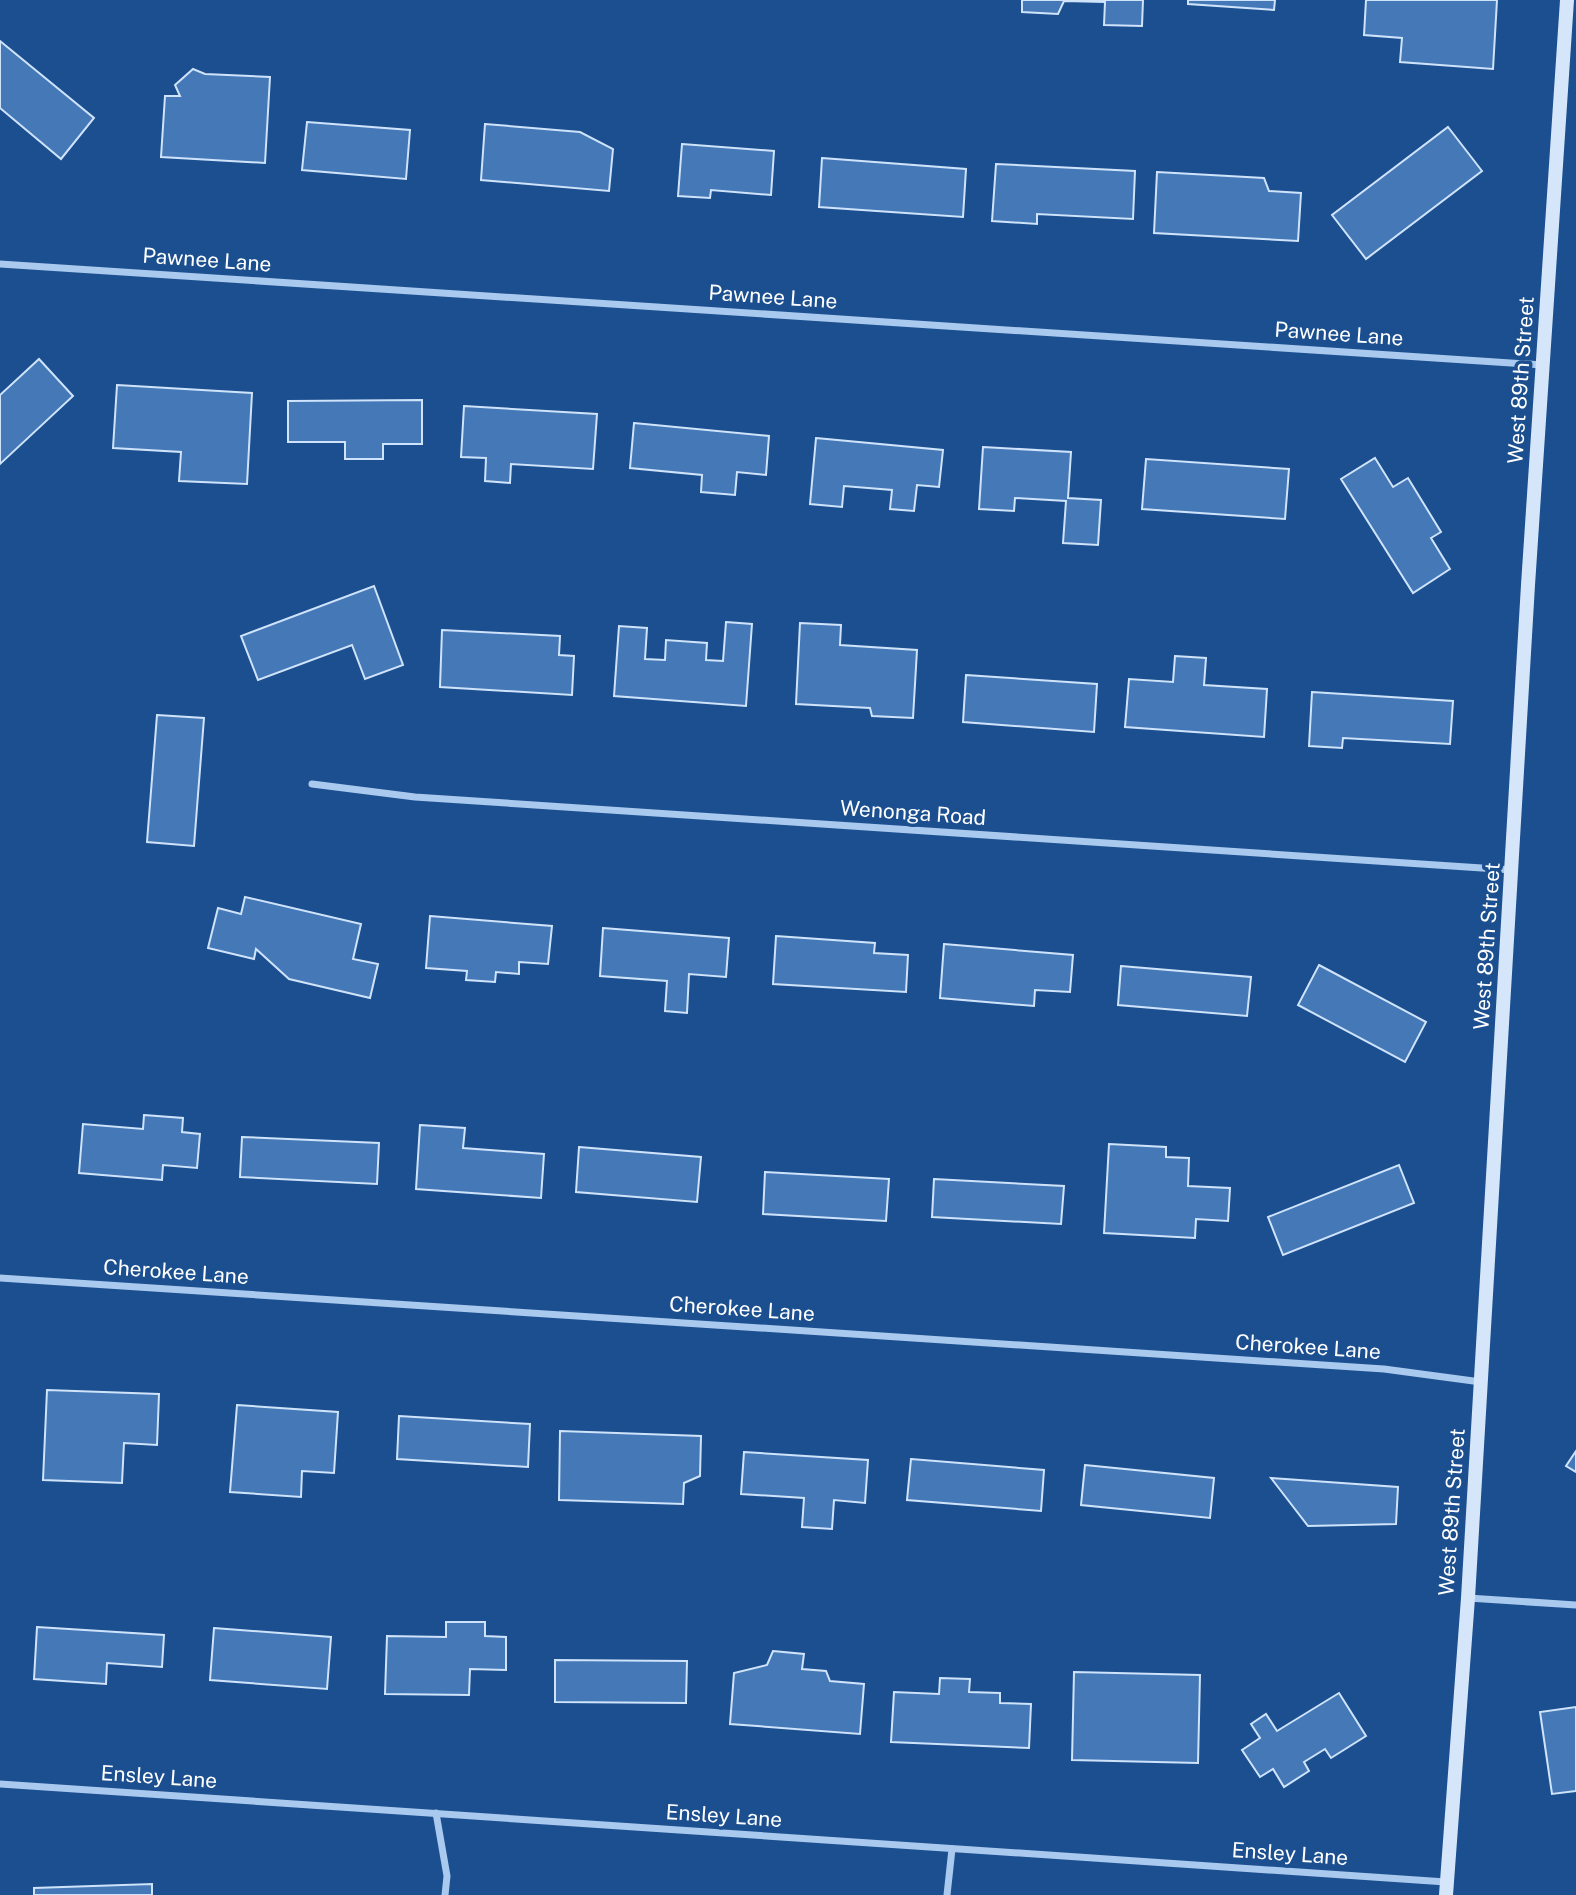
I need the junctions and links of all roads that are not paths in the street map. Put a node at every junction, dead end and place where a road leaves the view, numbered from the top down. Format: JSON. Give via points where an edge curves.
{"nodes":[{"id":1,"x":1567,"y":0,"type":"edge"},
{"id":2,"x":0,"y":264,"type":"edge"},
{"id":3,"x":1544,"y":365,"type":"junction"},
{"id":4,"x":312,"y":784,"type":"dead end"},
{"id":5,"x":1513,"y":870,"type":"junction"},
{"id":6,"x":0,"y":1278,"type":"edge"},
{"id":7,"x":1481,"y":1382,"type":"junction"},
{"id":8,"x":1468,"y":1598,"type":"junction"},
{"id":9,"x":1576,"y":1605,"type":"edge"},
{"id":10,"x":0,"y":1784,"type":"edge"},
{"id":11,"x":436,"y":1814,"type":"junction"},
{"id":12,"x":952,"y":1849,"type":"junction"},
{"id":13,"x":1446,"y":1889,"type":"edge"},
{"id":14,"x":445,"y":1895,"type":"edge"},
{"id":15,"x":947,"y":1895,"type":"edge"}],
"edges":[{"from":1,"to":3,"type":"street","name":"West 89th Street"},
{"from":2,"to":3,"type":"street","name":"Pawnee Lane"},
{"from":3,"to":5,"type":"street","name":"West 89th Street"},
{"from":4,"to":5,"type":"street","name":"Wenonga Road","via":[[415,797]]},
{"from":5,"to":7,"type":"street","name":"West 89th Street"},
{"from":6,"to":7,"type":"street","name":"Cherokee Lane","via":[[1370,1368]]},
{"from":7,"to":8,"type":"street","name":"West 89th Street"},
{"from":8,"to":9,"type":"street"},
{"from":8,"to":13,"type":"street","name":"West 89th Street"},
{"from":10,"to":11,"type":"street","name":"Ensley Lane"},
{"from":11,"to":12,"type":"street","name":"Ensley Lane"},
{"from":11,"to":14,"type":"street","via":[[447,1876]]},
{"from":12,"to":13,"type":"street","name":"Ensley Lane"},
{"from":12,"to":15,"type":"street"}]}
